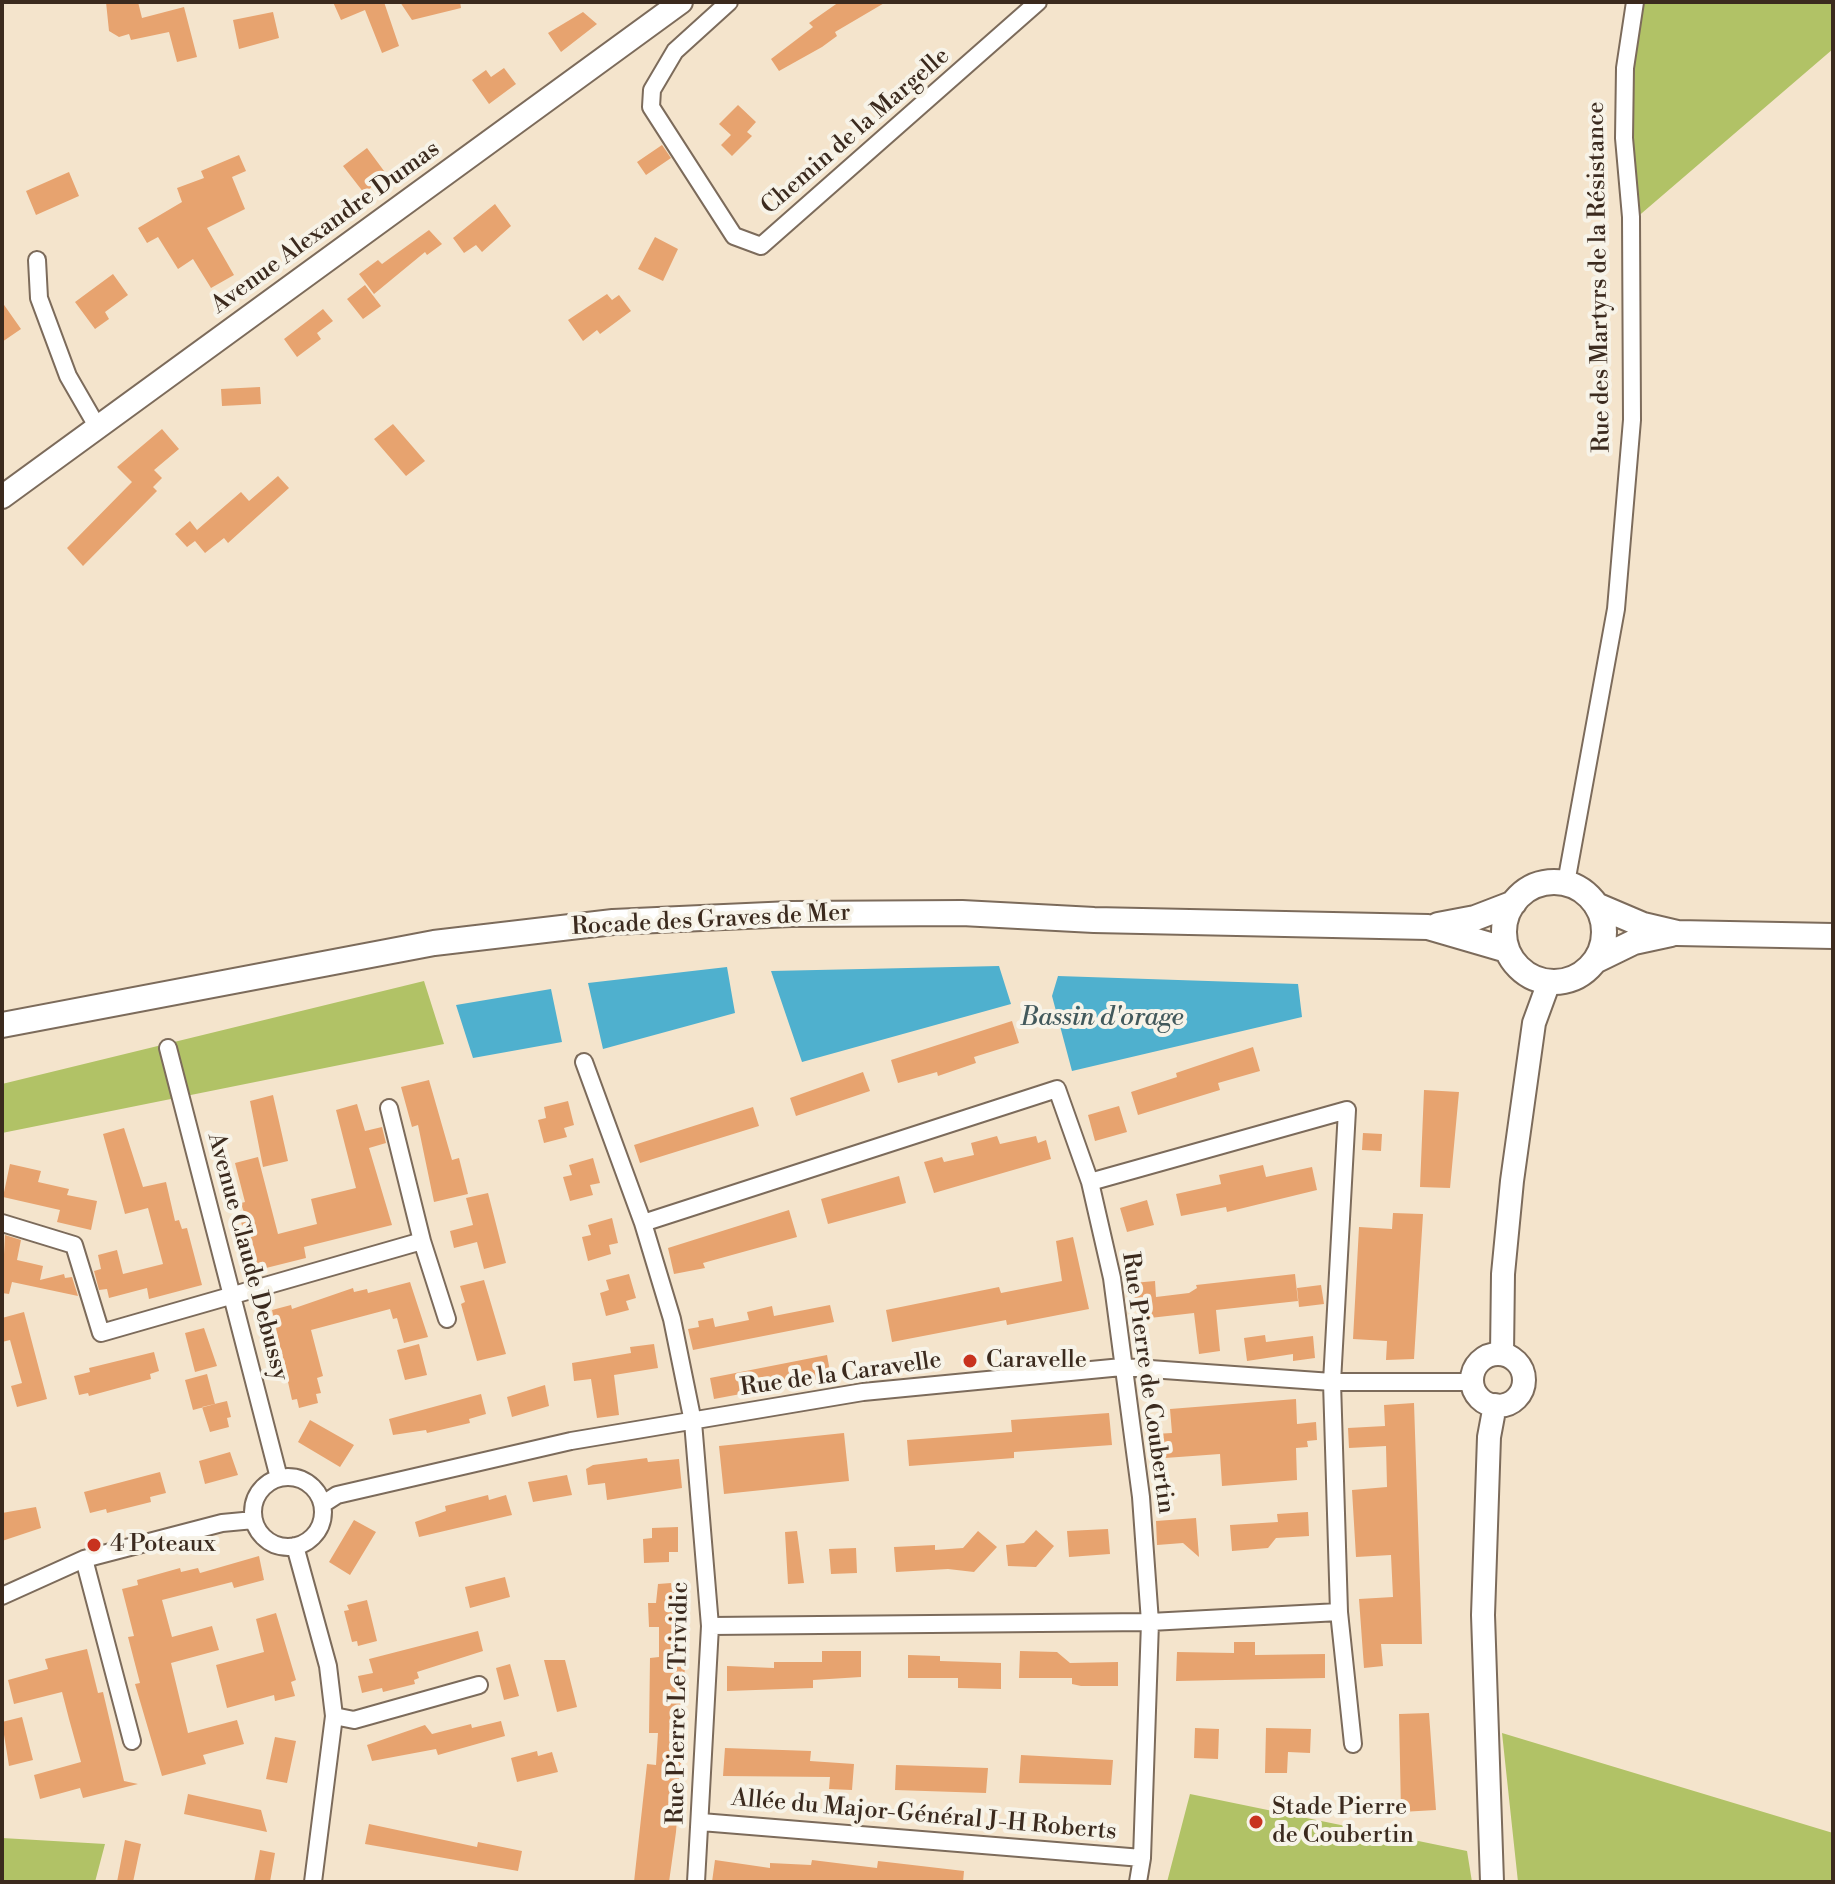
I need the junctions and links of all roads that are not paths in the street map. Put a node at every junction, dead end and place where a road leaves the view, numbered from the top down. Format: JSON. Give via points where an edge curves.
{"nodes":[{"id":1,"x":681,"y":2,"type":"edge"},
{"id":2,"x":729,"y":2,"type":"edge"},
{"id":3,"x":1038,"y":2,"type":"edge"},
{"id":4,"x":1635,"y":2,"type":"edge"},
{"id":5,"x":37,"y":260,"type":"dead end"},
{"id":6,"x":98,"y":428,"type":"junction"},
{"id":7,"x":2,"y":497,"type":"edge"},
{"id":8,"x":1566,"y":883,"type":"junction"},
{"id":9,"x":1514,"y":903,"type":"junction"},
{"id":10,"x":1596,"y":905,"type":"junction"},
{"id":11,"x":1428,"y":927,"type":"junction"},
{"id":12,"x":1677,"y":933,"type":"junction"},
{"id":13,"x":1833,"y":936,"type":"edge"},
{"id":14,"x":1507,"y":950,"type":"junction"},
{"id":15,"x":1595,"y":961,"type":"junction"},
{"id":16,"x":1549,"y":982,"type":"junction"},
{"id":17,"x":2,"y":1025,"type":"edge"},
{"id":18,"x":168,"y":1048,"type":"dead end"},
{"id":19,"x":584,"y":1062,"type":"dead end"},
{"id":20,"x":389,"y":1108,"type":"dead end"},
{"id":21,"x":1090,"y":1182,"type":"junction"},
{"id":22,"x":2,"y":1223,"type":"edge"},
{"id":23,"x":643,"y":1223,"type":"junction"},
{"id":24,"x":422,"y":1241,"type":"junction"},
{"id":25,"x":232,"y":1296,"type":"junction"},
{"id":26,"x":447,"y":1319,"type":"dead end"},
{"id":27,"x":1502,"y":1354,"type":"junction"},
{"id":28,"x":1122,"y":1367,"type":"junction"},
{"id":29,"x":1332,"y":1382,"type":"junction"},
{"id":30,"x":1472,"y":1382,"type":"junction"},
{"id":31,"x":1495,"y":1405,"type":"junction"},
{"id":32,"x":693,"y":1422,"type":"junction"},
{"id":33,"x":279,"y":1478,"type":"junction"},
{"id":34,"x":323,"y":1504,"type":"junction"},
{"id":35,"x":254,"y":1520,"type":"junction"},
{"id":36,"x":295,"y":1546,"type":"junction"},
{"id":37,"x":84,"y":1559,"type":"junction"},
{"id":38,"x":2,"y":1596,"type":"edge"},
{"id":39,"x":1339,"y":1612,"type":"junction"},
{"id":40,"x":1150,"y":1622,"type":"junction"},
{"id":41,"x":710,"y":1626,"type":"junction"},
{"id":42,"x":479,"y":1685,"type":"dead end"},
{"id":43,"x":334,"y":1716,"type":"junction"},
{"id":44,"x":132,"y":1741,"type":"dead end"},
{"id":45,"x":1353,"y":1744,"type":"dead end"},
{"id":46,"x":701,"y":1822,"type":"junction"},
{"id":47,"x":1142,"y":1858,"type":"junction"},
{"id":48,"x":313,"y":1882,"type":"edge"},
{"id":49,"x":696,"y":1882,"type":"edge"},
{"id":50,"x":1138,"y":1882,"type":"edge"},
{"id":51,"x":1492,"y":1882,"type":"edge"}],
"edges":[{"from":1,"to":6,"type":"street","name":"Avenue Alexandre Dumas"},
{"from":2,"to":3,"type":"street","name":"Chemin de la Margelle","via":[[675,51],[652,90],[651,107],[734,236],[761,246]]},
{"from":4,"to":8,"type":"street","name":"Rue des Martyrs de la Résistance","via":[[1625,68],[1624,138],[1631,217],[1629,452],[1616,609]]},
{"from":5,"to":6,"type":"street","via":[[39,298],[63,363]]},
{"from":6,"to":7,"type":"street","name":"Avenue Alexandre Dumas"},
{"from":8,"to":9,"type":"main road","via":[[1533,886]]},
{"from":8,"to":10,"type":"main road"},
{"from":9,"to":11,"type":"main road","name":"Rocade des Graves de Mer","via":[[1468,920]]},
{"from":9,"to":14,"type":"main road","via":[[1504,924]]},
{"from":10,"to":12,"type":"main road"},
{"from":10,"to":15,"type":"main road","via":[[1604,928]]},
{"from":11,"to":14,"type":"main road","name":"Rocade des Graves de Mer"},
{"from":11,"to":17,"type":"main road","name":"Rocade des Graves de Mer","via":[[962,913],[613,922],[434,943]]},
{"from":12,"to":13,"type":"main road"},
{"from":12,"to":15,"type":"main road","via":[[1634,942]]},
{"from":14,"to":16,"type":"main road","via":[[1520,969]]},
{"from":15,"to":16,"type":"main road","via":[[1574,977]]},
{"from":16,"to":27,"type":"street","via":[[1534,1023],[1512,1181]]},
{"from":18,"to":25,"type":"street","name":"Avenue Claude Debussy"},
{"from":19,"to":23,"type":"street","name":"Rue Pierre Le Trividic"},
{"from":20,"to":24,"type":"street"},
{"from":21,"to":23,"type":"street","name":"Rue Pierre de Coubertin","via":[[1057,1089]]},
{"from":21,"to":28,"type":"street","name":"Rue Pierre de Coubertin","via":[[1112,1278]]},
{"from":21,"to":29,"type":"street","via":[[1347,1110]]},
{"from":22,"to":25,"type":"street","via":[[74,1245],[101,1333]]},
{"from":23,"to":32,"type":"street","name":"Rue Pierre Le Trividic","via":[[672,1319]]},
{"from":24,"to":25,"type":"street"},
{"from":24,"to":26,"type":"street"},
{"from":25,"to":33,"type":"street","name":"Avenue Claude Debussy"},
{"from":27,"to":30,"type":"street","via":[[1480,1361]]},
{"from":27,"to":31,"type":"street","via":[[1517,1363],[1524,1379],[1512,1401]]},
{"from":28,"to":29,"type":"street","name":"Rue de la Caravelle"},
{"from":28,"to":32,"type":"street","name":"Rue de la Caravelle","via":[[863,1392]]},
{"from":28,"to":40,"type":"street","name":"Rue Pierre de Coubertin","via":[[1141,1497]]},
{"from":29,"to":30,"type":"street","name":"Rue de la Caravelle"},
{"from":29,"to":39,"type":"street"},
{"from":30,"to":31,"type":"street","via":[[1479,1398]]},
{"from":31,"to":51,"type":"street","via":[[1489,1437],[1483,1615]]},
{"from":32,"to":34,"type":"street","name":"Rue de la Caravelle","via":[[571,1441],[337,1495]]},
{"from":32,"to":41,"type":"street","name":"Rue Pierre Le Trividic"},
{"from":33,"to":34,"type":"street","via":[[302,1479]]},
{"from":33,"to":35,"type":"street","via":[[256,1499]]},
{"from":34,"to":36,"type":"street","via":[[314,1536]]},
{"from":35,"to":36,"type":"street","via":[[265,1538]]},
{"from":35,"to":37,"type":"street","via":[[222,1523]]},
{"from":36,"to":43,"type":"street","via":[[325,1653]]},
{"from":37,"to":38,"type":"street"},
{"from":37,"to":44,"type":"street"},
{"from":39,"to":40,"type":"street"},
{"from":39,"to":45,"type":"street"},
{"from":40,"to":41,"type":"street"},
{"from":40,"to":47,"type":"street","name":"Rue Pierre de Coubertin"},
{"from":41,"to":46,"type":"street","name":"Rue Pierre Le Trividic"},
{"from":42,"to":43,"type":"street","via":[[354,1720]]},
{"from":43,"to":48,"type":"street"},
{"from":46,"to":47,"type":"street","name":"Allée du Major-Général J-H Roberts"},
{"from":46,"to":49,"type":"street","name":"Rue Pierre Le Trividic"},
{"from":47,"to":50,"type":"street","name":"Rue Pierre de Coubertin"}]}
